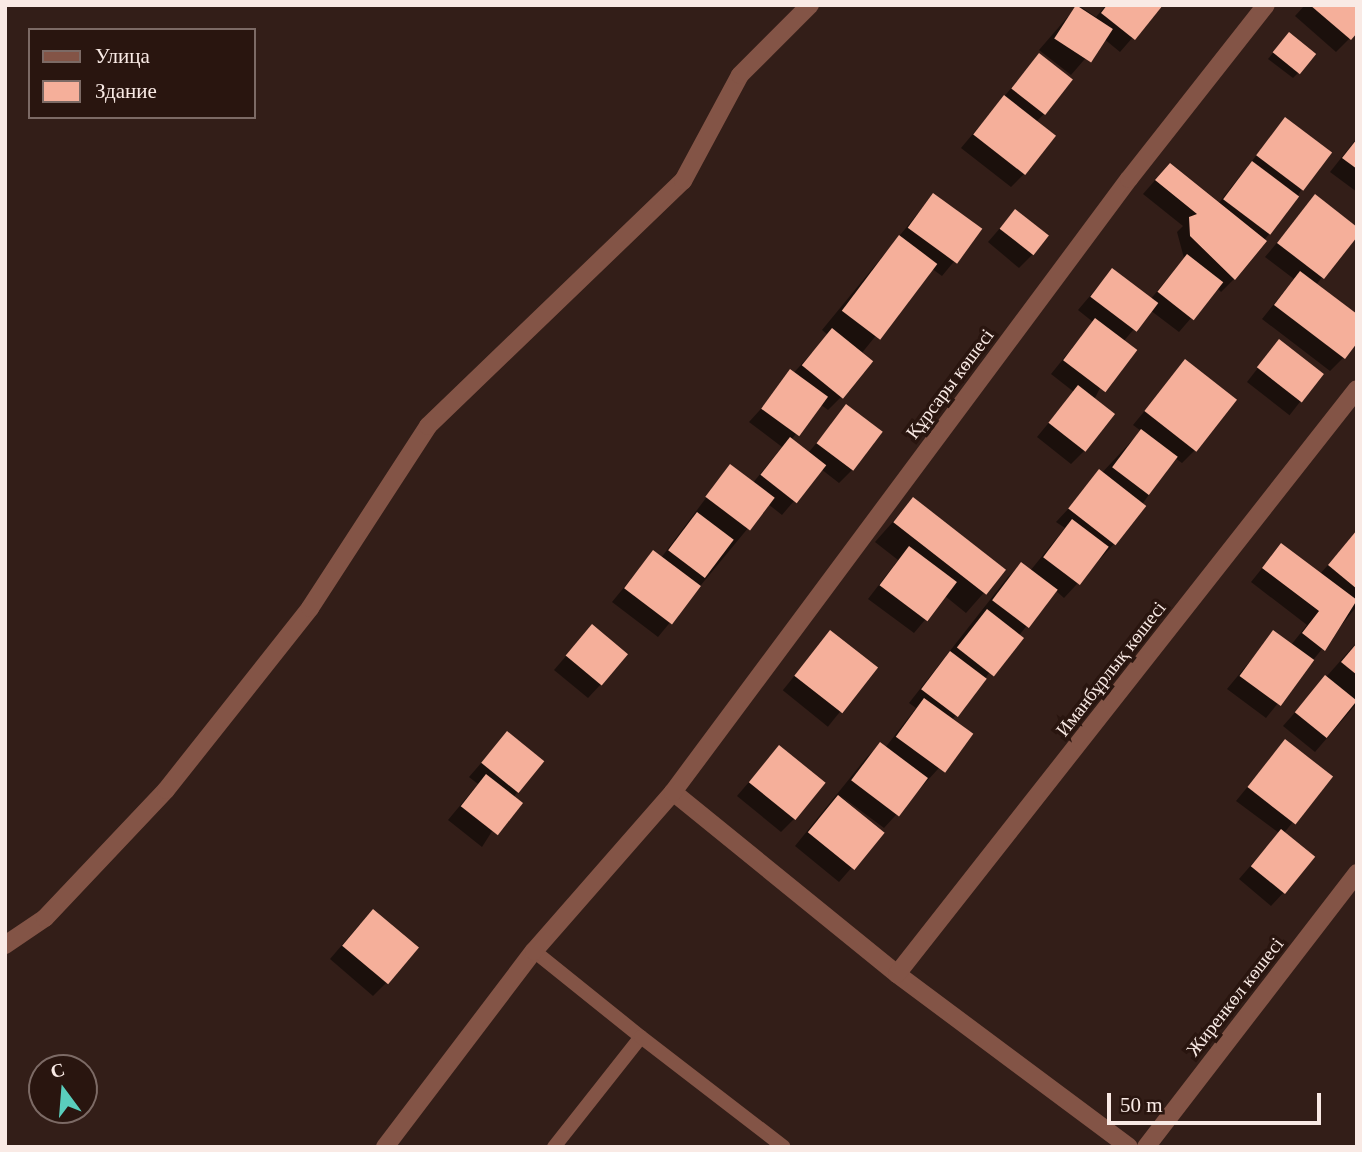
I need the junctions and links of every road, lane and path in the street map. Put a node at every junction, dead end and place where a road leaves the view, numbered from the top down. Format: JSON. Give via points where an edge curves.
{"nodes":[{"id":1,"x":810,"y":5,"type":"edge"},
{"id":2,"x":1266,"y":5,"type":"edge"},
{"id":3,"x":1357,"y":389,"type":"edge"},
{"id":4,"x":673,"y":792,"type":"junction"},
{"id":5,"x":1357,"y":873,"type":"edge"},
{"id":6,"x":5,"y":945,"type":"edge"},
{"id":7,"x":534,"y":951,"type":"junction"},
{"id":8,"x":897,"y":974,"type":"junction"},
{"id":9,"x":641,"y":1037,"type":"junction"},
{"id":10,"x":386,"y":1147,"type":"edge"},
{"id":11,"x":554,"y":1147,"type":"edge"},
{"id":12,"x":785,"y":1147,"type":"edge"},
{"id":13,"x":1129,"y":1147,"type":"edge"},
{"id":14,"x":1146,"y":1147,"type":"edge"}],
"edges":[{"from":1,"to":6,"type":"street","via":[[740,75],[682,181],[428,426],[310,608],[166,790],[45,918]]},
{"from":2,"to":4,"type":"street","name":"Құрсары көшесі","via":[[1129,178]]},
{"from":3,"to":8,"type":"street","name":"Иманбұрлық көшесі"},
{"from":4,"to":7,"type":"street","name":"Құрсары көшесі"},
{"from":4,"to":8,"type":"street"},
{"from":5,"to":14,"type":"street","name":"Жиренкөл көшесі"},
{"from":7,"to":9,"type":"lane"},
{"from":7,"to":10,"type":"street","name":"Құрсары көшесі"},
{"from":8,"to":13,"type":"street"},
{"from":9,"to":11,"type":"lane"},
{"from":9,"to":12,"type":"lane"}]}
